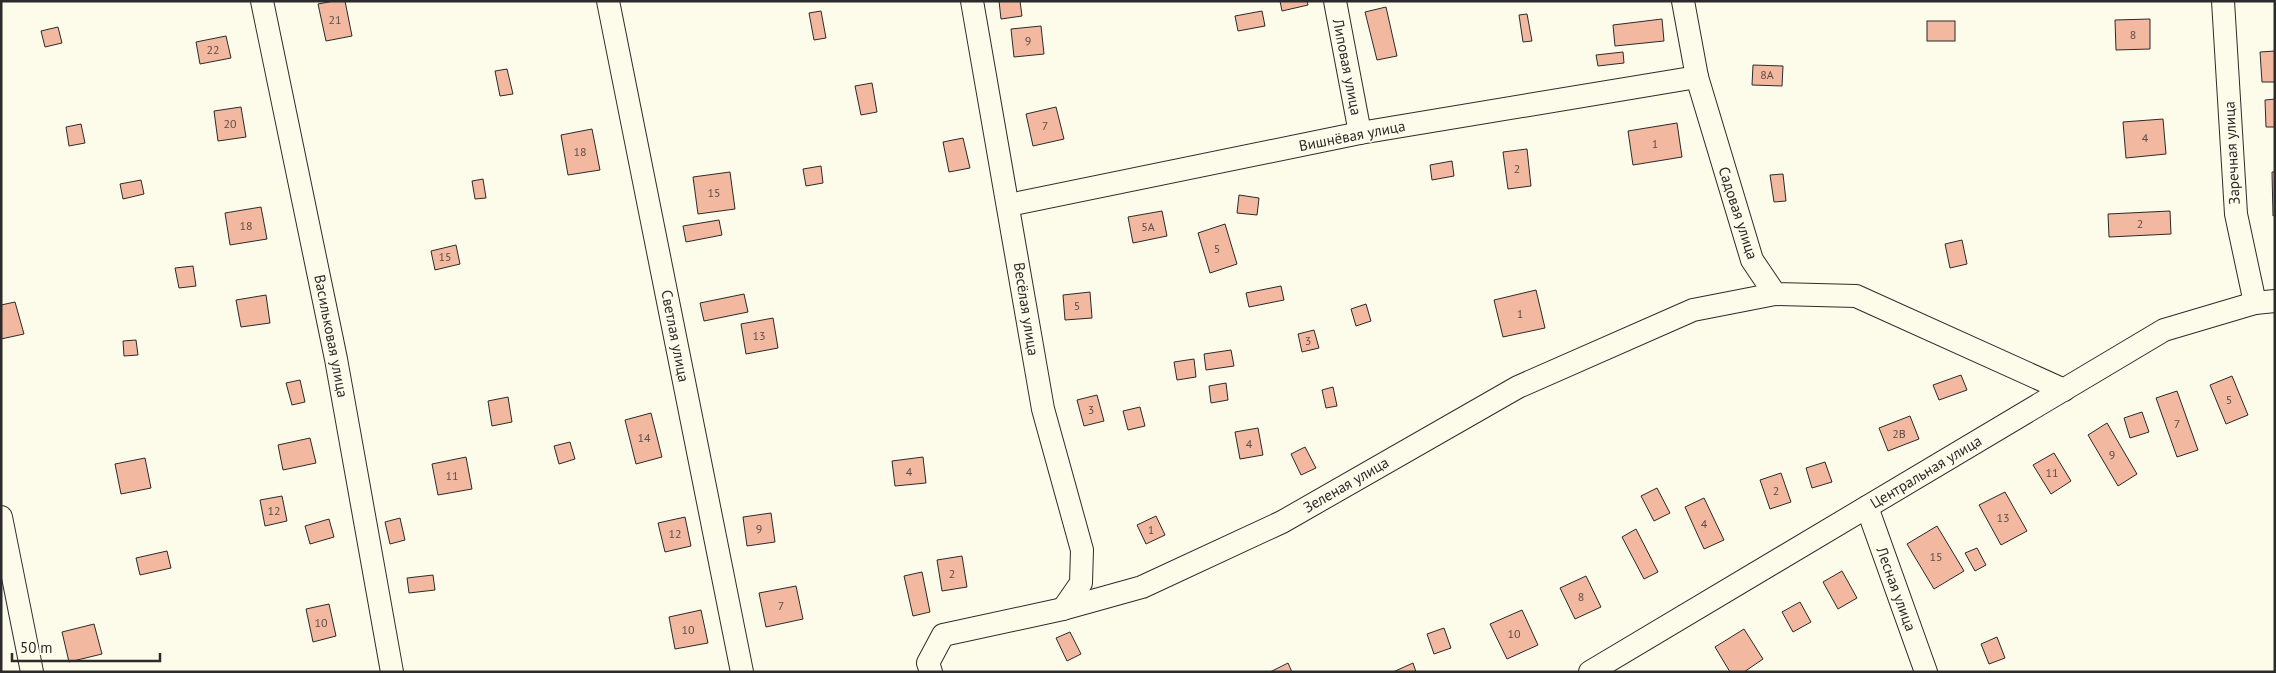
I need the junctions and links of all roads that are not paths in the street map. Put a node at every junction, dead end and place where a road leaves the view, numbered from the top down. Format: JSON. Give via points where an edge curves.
{"nodes":[{"id":1,"x":262,"y":1,"type":"edge"},
{"id":2,"x":608,"y":1,"type":"edge"},
{"id":3,"x":972,"y":1,"type":"edge"},
{"id":4,"x":1335,"y":1,"type":"edge"},
{"id":5,"x":1682,"y":1,"type":"edge"},
{"id":6,"x":2224,"y":1,"type":"edge"},
{"id":7,"x":1696,"y":78,"type":"junction"},
{"id":8,"x":1360,"y":133,"type":"junction"},
{"id":9,"x":1009,"y":205,"type":"junction"},
{"id":10,"x":1775,"y":294,"type":"junction"},
{"id":11,"x":2265,"y":302,"type":"edge"},
{"id":12,"x":2064,"y":390,"type":"junction"},
{"id":13,"x":1867,"y":507,"type":"junction"},
{"id":14,"x":1,"y":517,"type":"edge"},
{"id":15,"x":1063,"y":609,"type":"junction"},
{"id":16,"x":32,"y":672,"type":"edge"},
{"id":17,"x":392,"y":672,"type":"edge"},
{"id":18,"x":742,"y":672,"type":"edge"},
{"id":19,"x":931,"y":672,"type":"edge"},
{"id":20,"x":1590,"y":672,"type":"edge"},
{"id":21,"x":1926,"y":672,"type":"edge"}],
"edges":[{"from":1,"to":17,"type":"street","name":"Васильковая улица","via":[[336,359]]},
{"from":2,"to":18,"type":"street","name":"Светлая улица"},
{"from":3,"to":9,"type":"street","name":"Весёлая улица"},
{"from":4,"to":8,"type":"street","name":"Липовая улица"},
{"from":5,"to":7,"type":"street","name":"Садовая улица"},
{"from":6,"to":11,"type":"street","name":"Заречная улица","via":[[2236,214]]},
{"from":7,"to":8,"type":"street","name":"Вишнёвая улица"},
{"from":7,"to":10,"type":"street","name":"Садовая улица","via":[[1752,260]]},
{"from":8,"to":9,"type":"street","name":"Вишнёвая улица"},
{"from":9,"to":15,"type":"street","name":"Весёлая улица","via":[[1043,409],[1082,550],[1081,583]]},
{"from":10,"to":12,"type":"street","via":[[1856,296]]},
{"from":10,"to":15,"type":"street","name":"Зеленая улица","via":[[1693,310],[1640,333],[1518,387],[1282,522],[1142,587]]},
{"from":11,"to":12,"type":"street","name":"Центральная улица","via":[[2164,330]]},
{"from":12,"to":13,"type":"street","name":"Центральная улица"},
{"from":13,"to":20,"type":"street","name":"Центральная улица"},
{"from":13,"to":21,"type":"street","name":"Лесная улица"},
{"from":14,"to":16,"type":"street"},
{"from":15,"to":19,"type":"street","name":"Зеленая улица","via":[[943,635],[928,663]]}]}
